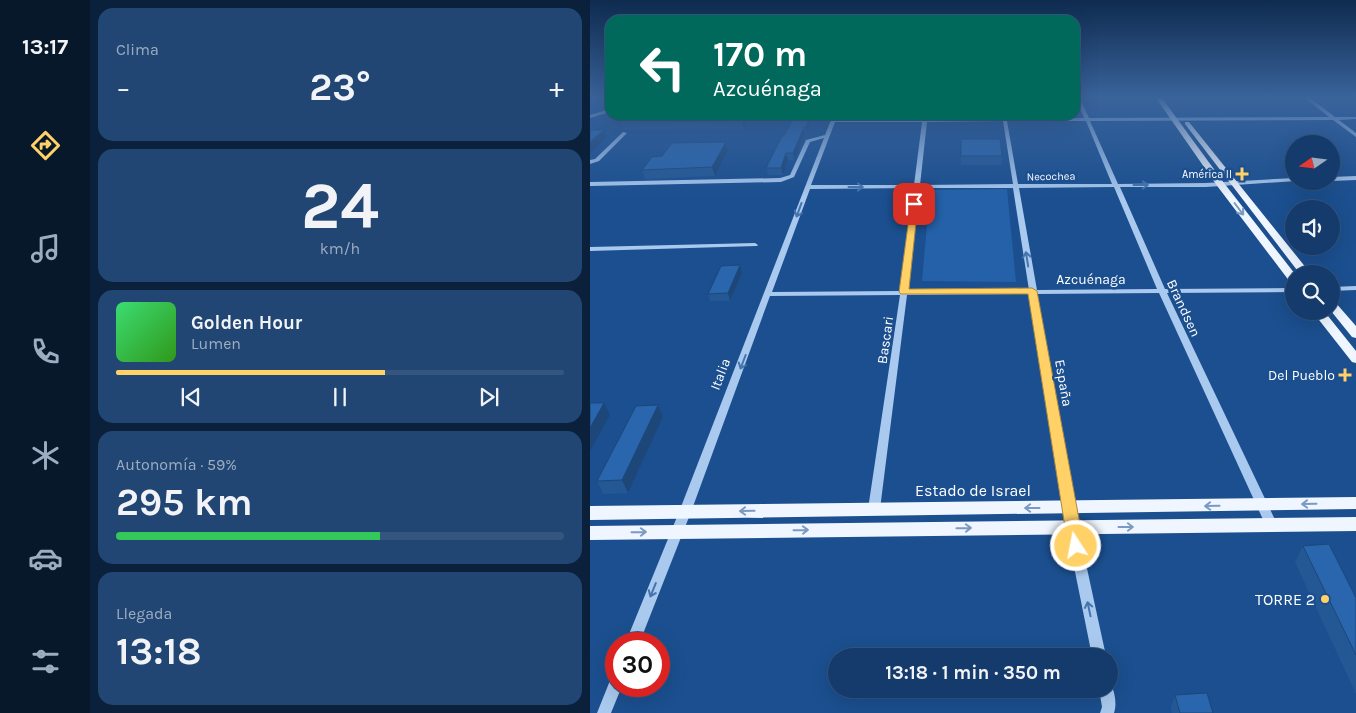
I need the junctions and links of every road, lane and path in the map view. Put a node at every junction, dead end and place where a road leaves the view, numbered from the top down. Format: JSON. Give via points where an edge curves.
{"nodes":[{"id":1,"x":829,"y":131,"type":"edge"},
{"id":2,"x":923,"y":131,"type":"edge"},
{"id":3,"x":1006,"y":131,"type":"edge"},
{"id":4,"x":1092,"y":131,"type":"edge"},
{"id":5,"x":1188,"y":131,"type":"edge"},
{"id":6,"x":1190,"y":131,"type":"edge"},
{"id":7,"x":625,"y":133,"type":"edge"},
{"id":8,"x":827,"y":136,"type":"junction"},
{"id":9,"x":590,"y":162,"type":"edge"},
{"id":10,"x":1356,"y":178,"type":"edge"},
{"id":11,"x":1340,"y":179,"type":"edge"},
{"id":12,"x":1285,"y":180,"type":"edge"},
{"id":13,"x":1233,"y":182,"type":"junction"},
{"id":14,"x":590,"y":184,"type":"edge"},
{"id":15,"x":1221,"y":184,"type":"junction"},
{"id":16,"x":1117,"y":185,"type":"junction"},
{"id":17,"x":808,"y":187,"type":"junction"},
{"id":18,"x":916,"y":187,"type":"junction"},
{"id":19,"x":1016,"y":187,"type":"junction"},
{"id":20,"x":755,"y":245,"type":"dead end"},
{"id":21,"x":590,"y":249,"type":"edge"},
{"id":22,"x":1299,"y":265,"type":"edge"},
{"id":23,"x":1285,"y":268,"type":"edge"},
{"id":24,"x":1356,"y":288,"type":"edge"},
{"id":25,"x":1340,"y":289,"type":"edge"},
{"id":26,"x":1285,"y":290,"type":"edge"},
{"id":27,"x":1032,"y":291,"type":"junction"},
{"id":28,"x":1162,"y":291,"type":"junction"},
{"id":29,"x":904,"y":292,"type":"junction"},
{"id":30,"x":768,"y":294,"type":"junction"},
{"id":31,"x":1340,"y":315,"type":"edge"},
{"id":32,"x":1325,"y":320,"type":"edge"},
{"id":33,"x":1356,"y":334,"type":"edge"},
{"id":34,"x":1356,"y":359,"type":"edge"},
{"id":35,"x":1356,"y":503,"type":"edge"},
{"id":36,"x":1261,"y":505,"type":"junction"},
{"id":37,"x":1069,"y":508,"type":"junction"},
{"id":38,"x":874,"y":509,"type":"junction"},
{"id":39,"x":685,"y":512,"type":"junction"},
{"id":40,"x":590,"y":513,"type":"edge"},
{"id":41,"x":1356,"y":524,"type":"edge"},
{"id":42,"x":1272,"y":526,"type":"junction"},
{"id":43,"x":1072,"y":527,"type":"junction"},
{"id":44,"x":676,"y":531,"type":"junction"},
{"id":45,"x":590,"y":533,"type":"edge"},
{"id":46,"x":637,"y":632,"type":"edge"},
{"id":47,"x":1097,"y":648,"type":"edge"},
{"id":48,"x":610,"y":697,"type":"edge"},
{"id":49,"x":1108,"y":698,"type":"edge"},
{"id":50,"x":604,"y":713,"type":"edge"},
{"id":51,"x":1107,"y":713,"type":"edge"}],
"edges":[{"from":1,"to":8,"type":"street","name":"Italia"},
{"from":2,"to":18,"type":"street","name":"Bascari"},
{"from":3,"to":19,"type":"street","name":"España"},
{"from":4,"to":16,"type":"street","name":"Brandsen"},
{"from":5,"to":15,"type":"main road"},
{"from":6,"to":13,"type":"main road"},
{"from":7,"to":9,"type":"street","via":[[597,160]]},
{"from":8,"to":14,"type":"street","via":[[808,141],[792,176],[781,180]]},
{"from":8,"to":17,"type":"street","name":"Italia"},
{"from":10,"to":11,"type":"street"},
{"from":12,"to":13,"type":"street","name":"Necochea"},
{"from":13,"to":15,"type":"street","name":"Necochea"},
{"from":13,"to":22,"type":"main road"},
{"from":16,"to":15,"type":"street","name":"Necochea","one_way":true},
{"from":15,"to":23,"type":"main road","one_way":true},
{"from":16,"to":19,"type":"street","name":"Necochea"},
{"from":16,"to":28,"type":"street","name":"Brandsen"},
{"from":17,"to":18,"type":"street","name":"Necochea","one_way":true},
{"from":17,"to":30,"type":"street","name":"Italia","one_way":true},
{"from":18,"to":19,"type":"street","name":"Necochea"},
{"from":18,"to":29,"type":"street","name":"Bascari"},
{"from":27,"to":19,"type":"street","name":"España","one_way":true},
{"from":20,"to":21,"type":"street"},
{"from":24,"to":25,"type":"street"},
{"from":26,"to":28,"type":"street","name":"Azcuénaga"},
{"from":27,"to":28,"type":"street","name":"Azcuénaga"},
{"from":27,"to":29,"type":"street","name":"Azcuénaga"},
{"from":27,"to":37,"type":"street","name":"España"},
{"from":28,"to":36,"type":"street","name":"Brandsen"},
{"from":29,"to":30,"type":"street","name":"Azcuénaga"},
{"from":29,"to":38,"type":"street","name":"Bascari"},
{"from":30,"to":39,"type":"street","name":"Italia","one_way":true},
{"from":31,"to":33,"type":"main road"},
{"from":32,"to":34,"type":"main road"},
{"from":35,"to":36,"type":"main road","name":"Estado de Israel","one_way":true},
{"from":36,"to":37,"type":"main road","name":"Estado de Israel","one_way":true},
{"from":36,"to":42,"type":"street","name":"Brandsen"},
{"from":37,"to":38,"type":"main road","name":"Estado de Israel","one_way":true},
{"from":37,"to":43,"type":"street","name":"España"},
{"from":38,"to":39,"type":"main road","name":"Estado de Israel","one_way":true},
{"from":39,"to":40,"type":"main road","name":"Estado de Israel"},
{"from":39,"to":44,"type":"street","name":"Italia"},
{"from":41,"to":42,"type":"main road"},
{"from":43,"to":42,"type":"main road","one_way":true},
{"from":44,"to":43,"type":"main road","one_way":true},
{"from":47,"to":43,"type":"street","name":"España","one_way":true},
{"from":45,"to":44,"type":"main road","one_way":true},
{"from":44,"to":46,"type":"street","name":"Italia","one_way":true},
{"from":48,"to":50,"type":"street"},
{"from":49,"to":51,"type":"street"}]}
